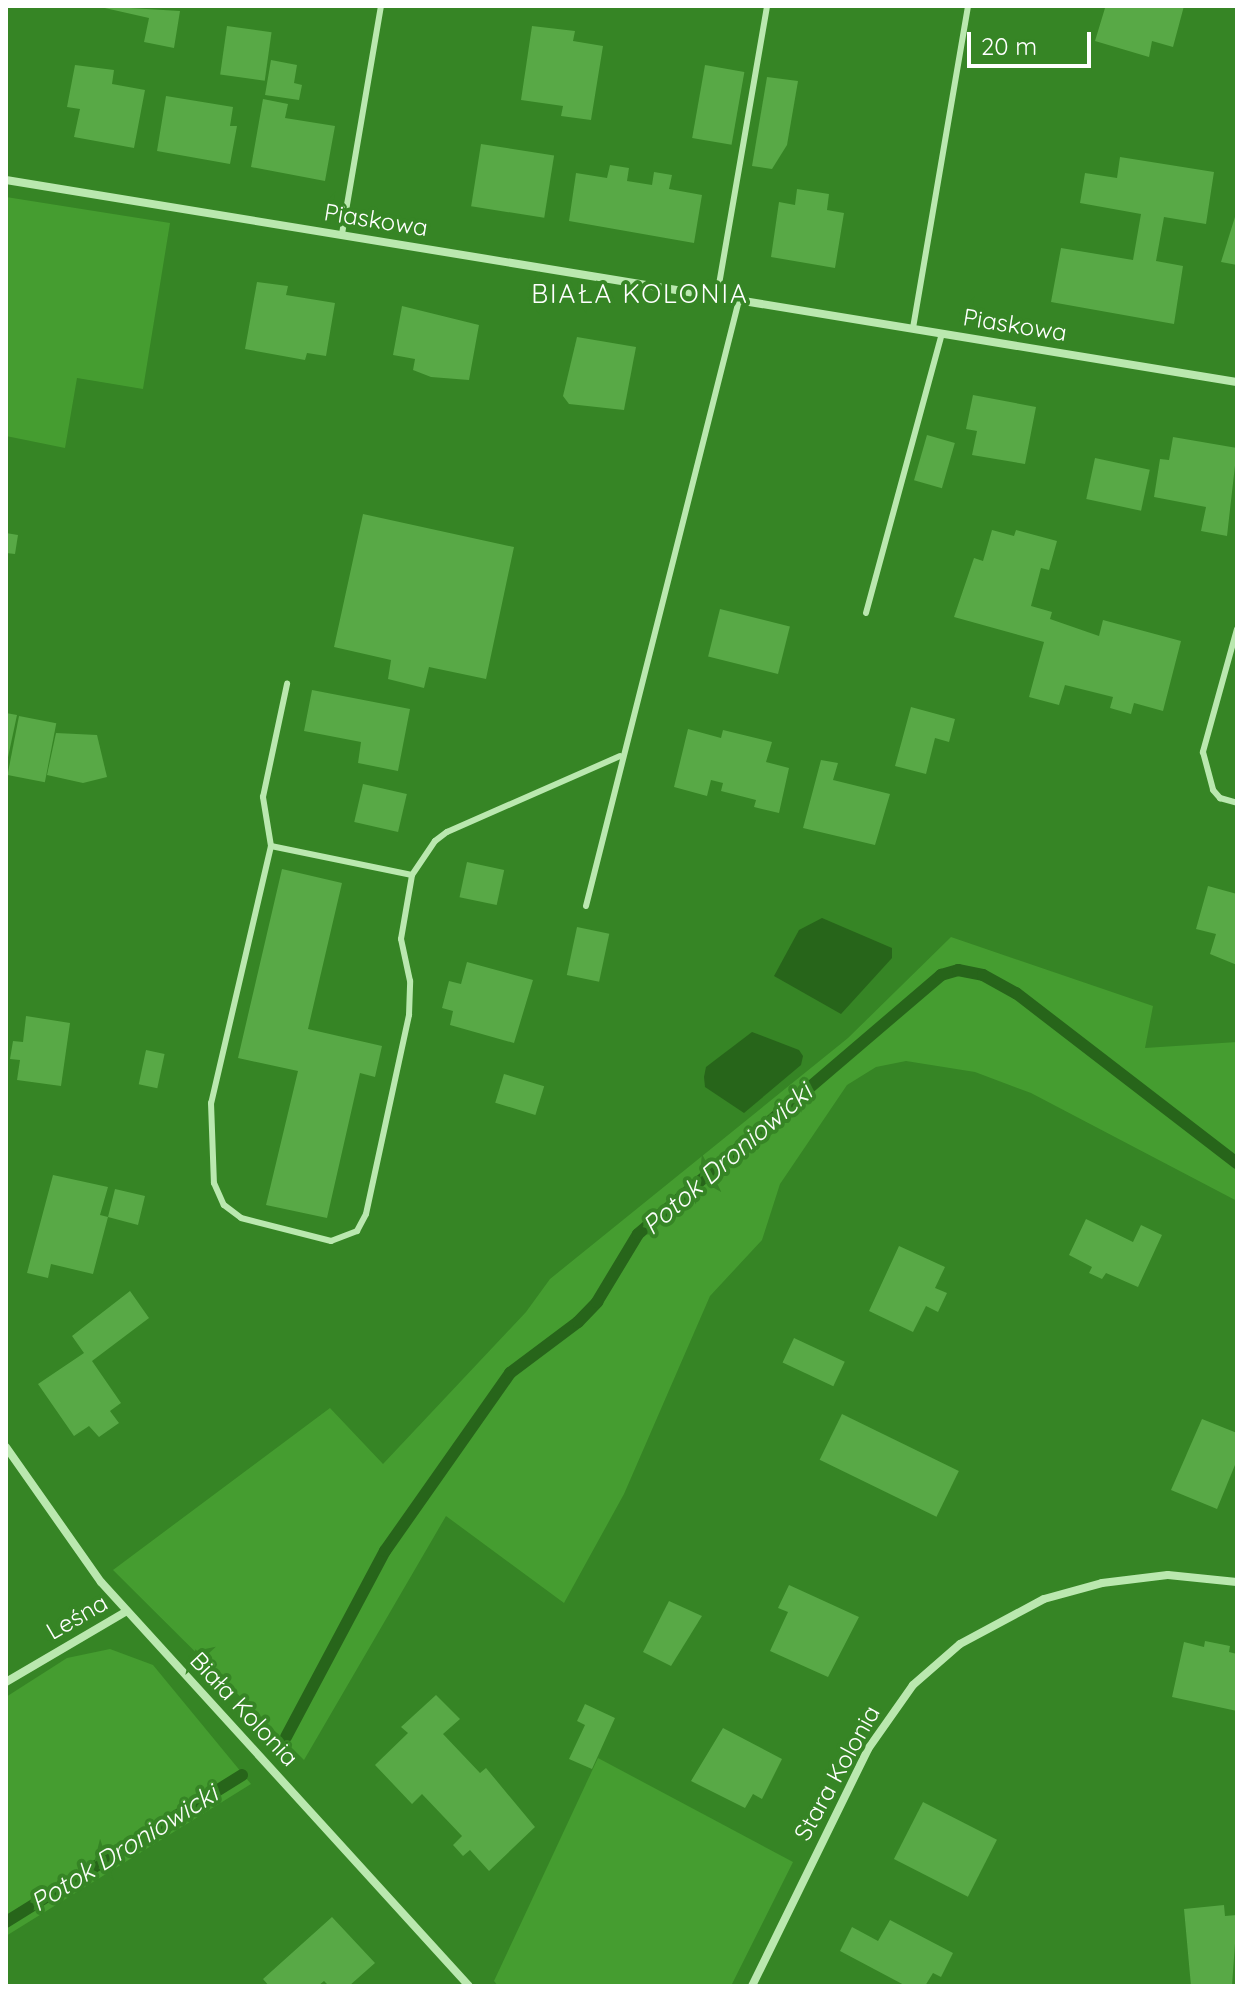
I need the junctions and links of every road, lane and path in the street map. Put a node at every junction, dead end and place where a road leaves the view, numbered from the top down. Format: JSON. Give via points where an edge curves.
{"nodes":[{"id":1,"x":381,"y":6,"type":"edge"},
{"id":2,"x":767,"y":6,"type":"edge"},
{"id":3,"x":968,"y":6,"type":"edge"},
{"id":4,"x":6,"y":180,"type":"edge"},
{"id":5,"x":342,"y":234,"type":"junction"},
{"id":6,"x":717,"y":296,"type":"junction"},
{"id":7,"x":739,"y":300,"type":"junction"},
{"id":8,"x":913,"y":328,"type":"junction"},
{"id":9,"x":942,"y":333,"type":"junction"},
{"id":10,"x":1237,"y":382,"type":"edge"},
{"id":11,"x":866,"y":613,"type":"dead end"},
{"id":12,"x":1237,"y":629,"type":"edge"},
{"id":13,"x":287,"y":684,"type":"dead end"},
{"id":14,"x":620,"y":756,"type":"junction"},
{"id":15,"x":1237,"y":803,"type":"edge"},
{"id":16,"x":271,"y":846,"type":"junction"},
{"id":17,"x":412,"y":875,"type":"junction"},
{"id":18,"x":586,"y":906,"type":"dead end"},
{"id":19,"x":6,"y":1447,"type":"edge"},
{"id":20,"x":1237,"y":1582,"type":"edge"},
{"id":21,"x":127,"y":1611,"type":"junction"},
{"id":22,"x":6,"y":1682,"type":"edge"},
{"id":23,"x":469,"y":1986,"type":"edge"},
{"id":24,"x":752,"y":1986,"type":"edge"}],
"edges":[{"from":1,"to":5,"type":"lane"},
{"from":2,"to":6,"type":"lane"},
{"from":3,"to":8,"type":"lane"},
{"from":4,"to":5,"type":"street","name":"Piaskowa"},
{"from":5,"to":6,"type":"street","name":"Piaskowa"},
{"from":6,"to":7,"type":"street","name":"Piaskowa"},
{"from":7,"to":8,"type":"street","name":"Piaskowa"},
{"from":7,"to":14,"type":"lane"},
{"from":8,"to":9,"type":"street","name":"Piaskowa"},
{"from":9,"to":10,"type":"street","name":"Piaskowa"},
{"from":9,"to":11,"type":"lane"},
{"from":12,"to":15,"type":"lane","via":[[1203,752],[1213,790]]},
{"from":13,"to":16,"type":"lane","via":[[263,797]]},
{"from":14,"to":17,"type":"lane","via":[[447,832]]},
{"from":14,"to":18,"type":"lane"},
{"from":16,"to":17,"type":"lane"},
{"from":16,"to":17,"type":"lane","via":[[211,1103],[214,1183],[224,1205],[241,1218],[331,1241],[357,1231],[366,1214],[409,1015],[410,981],[401,939]]},
{"from":19,"to":21,"type":"street","name":"Biała Kolonia","via":[[83,1559]]},
{"from":20,"to":24,"type":"street","name":"Stara Kolonia","via":[[1168,1575],[1102,1583],[1044,1599],[960,1644],[913,1685],[868,1749]]},
{"from":21,"to":22,"type":"street","name":"Leśna"},
{"from":21,"to":23,"type":"street","name":"Biała Kolonia"}]}
